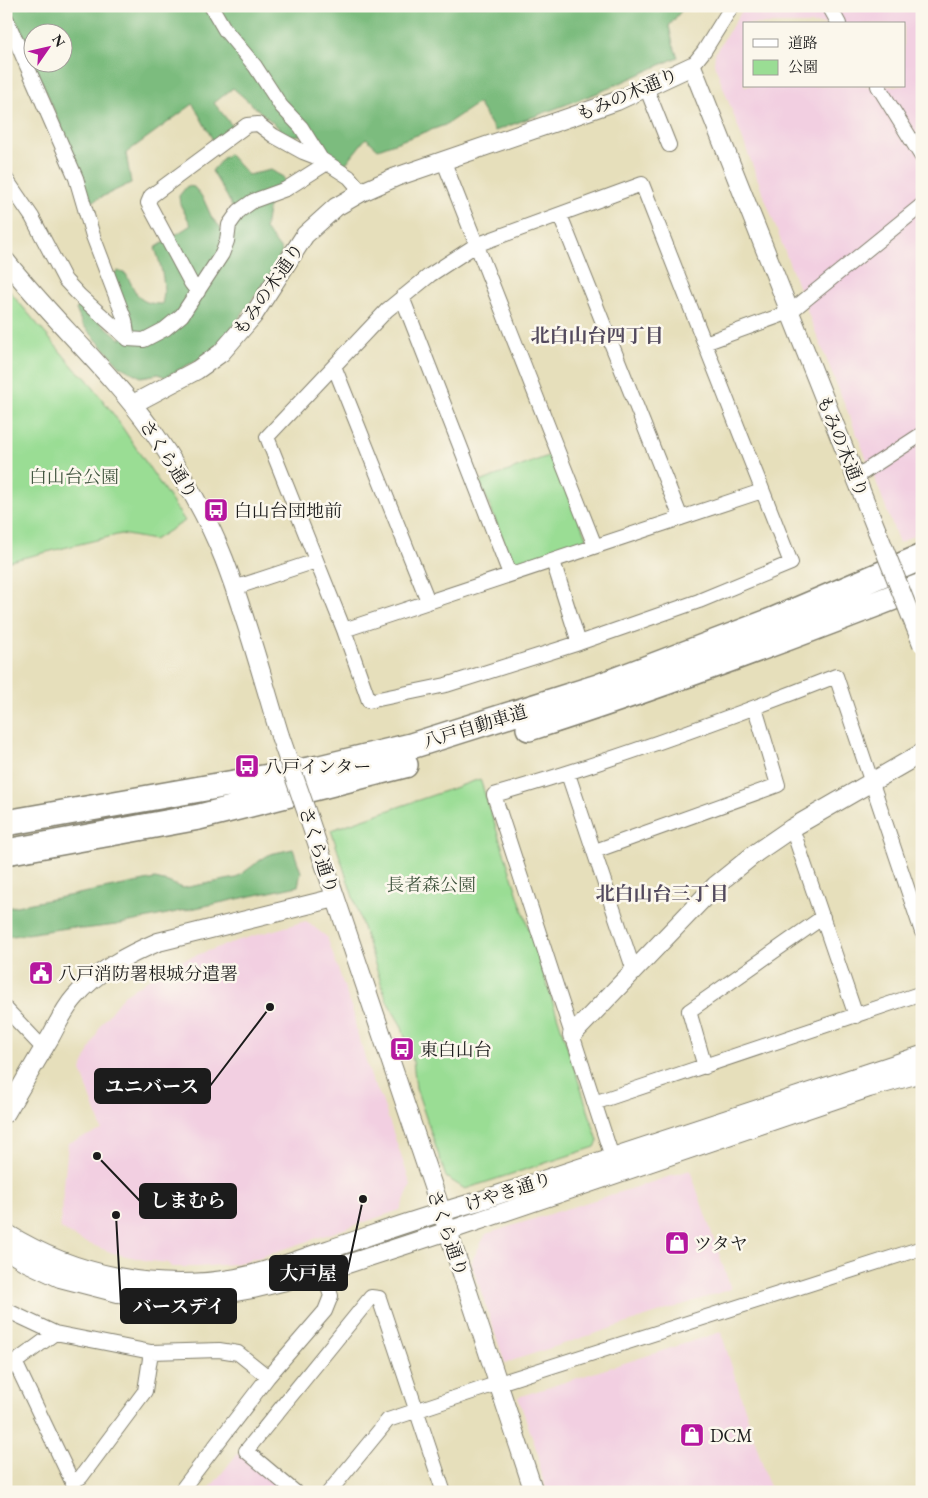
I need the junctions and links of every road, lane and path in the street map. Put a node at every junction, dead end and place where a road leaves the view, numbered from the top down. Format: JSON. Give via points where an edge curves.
{"nodes":[{"id":1,"x":211,"y":6,"type":"edge"},
{"id":2,"x":732,"y":6,"type":"edge"},
{"id":3,"x":828,"y":6,"type":"edge"},
{"id":4,"x":6,"y":18,"type":"edge"},
{"id":5,"x":838,"y":22,"type":"edge"},
{"id":6,"x":692,"y":66,"type":"junction"},
{"id":7,"x":646,"y":87,"type":"junction"},
{"id":8,"x":879,"y":88,"type":"edge"},
{"id":9,"x":669,"y":144,"type":"dead end"},
{"id":10,"x":922,"y":157,"type":"edge"},
{"id":11,"x":324,"y":161,"type":"junction"},
{"id":12,"x":444,"y":162,"type":"junction"},
{"id":13,"x":6,"y":179,"type":"edge"},
{"id":14,"x":362,"y":192,"type":"junction"},
{"id":15,"x":922,"y":205,"type":"edge"},
{"id":16,"x":560,"y":215,"type":"junction"},
{"id":17,"x":476,"y":245,"type":"junction"},
{"id":18,"x":6,"y":261,"type":"edge"},
{"id":19,"x":198,"y":292,"type":"junction"},
{"id":20,"x":402,"y":297,"type":"junction"},
{"id":21,"x":790,"y":312,"type":"junction"},
{"id":22,"x":128,"y":338,"type":"junction"},
{"id":23,"x":705,"y":343,"type":"junction"},
{"id":24,"x":334,"y":366,"type":"junction"},
{"id":25,"x":133,"y":404,"type":"junction"},
{"id":26,"x":922,"y":434,"type":"edge"},
{"id":27,"x":856,"y":476,"type":"junction"},
{"id":28,"x":762,"y":492,"type":"junction"},
{"id":29,"x":681,"y":518,"type":"junction"},
{"id":30,"x":594,"y":546,"type":"junction"},
{"id":31,"x":922,"y":556,"type":"edge"},
{"id":32,"x":316,"y":561,"type":"junction"},
{"id":33,"x":553,"y":561,"type":"junction"},
{"id":34,"x":510,"y":574,"type":"junction"},
{"id":35,"x":922,"y":586,"type":"edge"},
{"id":36,"x":234,"y":588,"type":"junction"},
{"id":37,"x":428,"y":602,"type":"junction"},
{"id":38,"x":344,"y":630,"type":"junction"},
{"id":39,"x":579,"y":643,"type":"junction"},
{"id":40,"x":922,"y":644,"type":"edge"},
{"id":41,"x":755,"y":708,"type":"junction"},
{"id":42,"x":922,"y":753,"type":"edge"},
{"id":43,"x":568,"y":774,"type":"junction"},
{"id":44,"x":872,"y":780,"type":"junction"},
{"id":45,"x":6,"y":823,"type":"edge"},
{"id":46,"x":792,"y":828,"type":"junction"},
{"id":47,"x":594,"y":851,"type":"junction"},
{"id":48,"x":6,"y":852,"type":"edge"},
{"id":49,"x":335,"y":898,"type":"junction"},
{"id":50,"x":823,"y":917,"type":"junction"},
{"id":51,"x":922,"y":932,"type":"edge"},
{"id":52,"x":634,"y":971,"type":"junction"},
{"id":53,"x":922,"y":993,"type":"edge"},
{"id":54,"x":6,"y":1009,"type":"edge"},
{"id":55,"x":856,"y":1016,"type":"junction"},
{"id":56,"x":572,"y":1035,"type":"junction"},
{"id":57,"x":43,"y":1048,"type":"junction"},
{"id":58,"x":922,"y":1055,"type":"edge"},
{"id":59,"x":704,"y":1067,"type":"junction"},
{"id":60,"x":922,"y":1073,"type":"edge"},
{"id":61,"x":594,"y":1102,"type":"junction"},
{"id":62,"x":6,"y":1113,"type":"edge"},
{"id":63,"x":612,"y":1157,"type":"junction"},
{"id":64,"x":441,"y":1212,"type":"junction"},
{"id":65,"x":448,"y":1231,"type":"junction"},
{"id":66,"x":6,"y":1233,"type":"edge"},
{"id":67,"x":922,"y":1248,"type":"edge"},
{"id":68,"x":6,"y":1250,"type":"edge"},
{"id":69,"x":323,"y":1272,"type":"junction"},
{"id":70,"x":6,"y":1310,"type":"edge"},
{"id":71,"x":55,"y":1332,"type":"junction"},
{"id":72,"x":151,"y":1352,"type":"junction"},
{"id":73,"x":10,"y":1365,"type":"edge"},
{"id":74,"x":268,"y":1377,"type":"junction"},
{"id":75,"x":498,"y":1383,"type":"junction"},
{"id":76,"x":417,"y":1410,"type":"junction"},
{"id":77,"x":74,"y":1486,"type":"edge"},
{"id":78,"x":180,"y":1492,"type":"edge"},
{"id":79,"x":295,"y":1492,"type":"edge"},
{"id":80,"x":329,"y":1492,"type":"edge"},
{"id":81,"x":442,"y":1492,"type":"edge"},
{"id":82,"x":534,"y":1492,"type":"edge"}],
"edges":[{"from":1,"to":11,"type":"street","via":[[225,30]]},
{"from":2,"to":6,"type":"street"},
{"from":3,"to":5,"type":"street"},
{"from":4,"to":22,"type":"street","via":[[76,178],[93,236],[125,320]]},
{"from":6,"to":7,"type":"street","name":"もみの木通り"},
{"from":6,"to":21,"type":"street","name":"もみの木通り"},
{"from":7,"to":9,"type":"street"},
{"from":7,"to":12,"type":"street","name":"もみの木通り","via":[[617,101]]},
{"from":8,"to":10,"type":"street"},
{"from":11,"to":14,"type":"street","via":[[349,177]]},
{"from":11,"to":19,"type":"street","via":[[286,189],[253,201],[239,210],[228,225],[222,254]]},
{"from":11,"to":19,"type":"street","via":[[274,136],[258,124],[247,125],[151,196],[148,204]]},
{"from":12,"to":14,"type":"street","name":"もみの木通り"},
{"from":12,"to":17,"type":"street"},
{"from":13,"to":22,"type":"street","via":[[32,217],[65,280]]},
{"from":14,"to":25,"type":"street","name":"もみの木通り","via":[[336,207],[305,235],[252,316],[220,354]]},
{"from":15,"to":21,"type":"street"},
{"from":16,"to":17,"type":"street"},
{"from":16,"to":23,"type":"street","via":[[642,184]]},
{"from":16,"to":29,"type":"street"},
{"from":17,"to":20,"type":"street"},
{"from":17,"to":30,"type":"street"},
{"from":18,"to":25,"type":"street","name":"さくら通り"},
{"from":19,"to":22,"type":"street","via":[[182,315],[165,329],[144,340]]},
{"from":20,"to":24,"type":"street"},
{"from":20,"to":34,"type":"street"},
{"from":21,"to":23,"type":"street"},
{"from":21,"to":27,"type":"street","name":"もみの木通り"},
{"from":23,"to":28,"type":"street"},
{"from":24,"to":32,"type":"street","via":[[267,437]]},
{"from":24,"to":37,"type":"street"},
{"from":25,"to":36,"type":"street","name":"さくら通り","via":[[181,475],[206,520]]},
{"from":26,"to":27,"type":"street"},
{"from":27,"to":40,"type":"street","name":"もみの木通り","bridge":true},
{"from":28,"to":29,"type":"street"},
{"from":28,"to":39,"type":"street","via":[[791,563]]},
{"from":29,"to":30,"type":"street"},
{"from":30,"to":33,"type":"street"},
{"from":31,"to":45,"type":"highway","name":"八戸自動車道","via":[[774,620],[598,687],[411,746],[320,768]]},
{"from":32,"to":36,"type":"street"},
{"from":32,"to":38,"type":"street"},
{"from":33,"to":34,"type":"street"},
{"from":33,"to":39,"type":"street"},
{"from":34,"to":37,"type":"street"},
{"from":35,"to":48,"type":"highway","name":"八戸自動車道","via":[[604,704],[416,762],[199,817]]},
{"from":36,"to":49,"type":"street","name":"さくら通り","bridge":true},
{"from":37,"to":38,"type":"street"},
{"from":38,"to":39,"type":"street","via":[[369,702],[446,685]]},
{"from":41,"to":43,"type":"street"},
{"from":41,"to":44,"type":"street","via":[[836,676]]},
{"from":41,"to":47,"type":"street","via":[[778,785]]},
{"from":42,"to":44,"type":"street"},
{"from":43,"to":47,"type":"street"},
{"from":43,"to":56,"type":"street","via":[[494,795]]},
{"from":44,"to":46,"type":"street"},
{"from":44,"to":51,"type":"street"},
{"from":46,"to":50,"type":"street"},
{"from":46,"to":52,"type":"street","via":[[716,886]]},
{"from":47,"to":52,"type":"street"},
{"from":49,"to":57,"type":"street","via":[[158,942],[135,952],[97,976],[75,997]]},
{"from":49,"to":64,"type":"street","name":"さくら通り"},
{"from":50,"to":55,"type":"street"},
{"from":50,"to":59,"type":"street","via":[[688,1012]]},
{"from":52,"to":56,"type":"street"},
{"from":53,"to":55,"type":"street"},
{"from":54,"to":57,"type":"street"},
{"from":55,"to":59,"type":"street"},
{"from":56,"to":61,"type":"street"},
{"from":57,"to":62,"type":"street"},
{"from":58,"to":63,"type":"street","name":"けやき通り"},
{"from":59,"to":61,"type":"street"},
{"from":60,"to":65,"type":"street","name":"けやき通り","via":[[869,1088]]},
{"from":61,"to":63,"type":"street"},
{"from":63,"to":64,"type":"street","name":"けやき通り"},
{"from":64,"to":65,"type":"street","name":"さくら通り"},
{"from":64,"to":66,"type":"street","name":"けやき通り","via":[[267,1270],[203,1282],[138,1281],[103,1275],[69,1265]]},
{"from":65,"to":69,"type":"street","name":"けやき通り"},
{"from":65,"to":75,"type":"street","name":"さくら通り"},
{"from":67,"to":75,"type":"street"},
{"from":68,"to":69,"type":"street","name":"けやき通り","via":[[60,1278],[118,1293],[161,1297],[219,1295]]},
{"from":69,"to":74,"type":"street","via":[[331,1296],[325,1311]]},
{"from":70,"to":71,"type":"street"},
{"from":71,"to":72,"type":"street"},
{"from":71,"to":73,"type":"street"},
{"from":72,"to":74,"type":"street","via":[[219,1350],[238,1353]]},
{"from":72,"to":77,"type":"street","via":[[145,1391]]},
{"from":73,"to":77,"type":"street"},
{"from":74,"to":78,"type":"street"},
{"from":75,"to":76,"type":"street"},
{"from":75,"to":82,"type":"street","name":"さくら通り"},
{"from":76,"to":79,"type":"street","via":[[379,1298],[371,1297],[246,1451]]},
{"from":76,"to":80,"type":"street","via":[[388,1420]]},
{"from":76,"to":81,"type":"street"}]}
